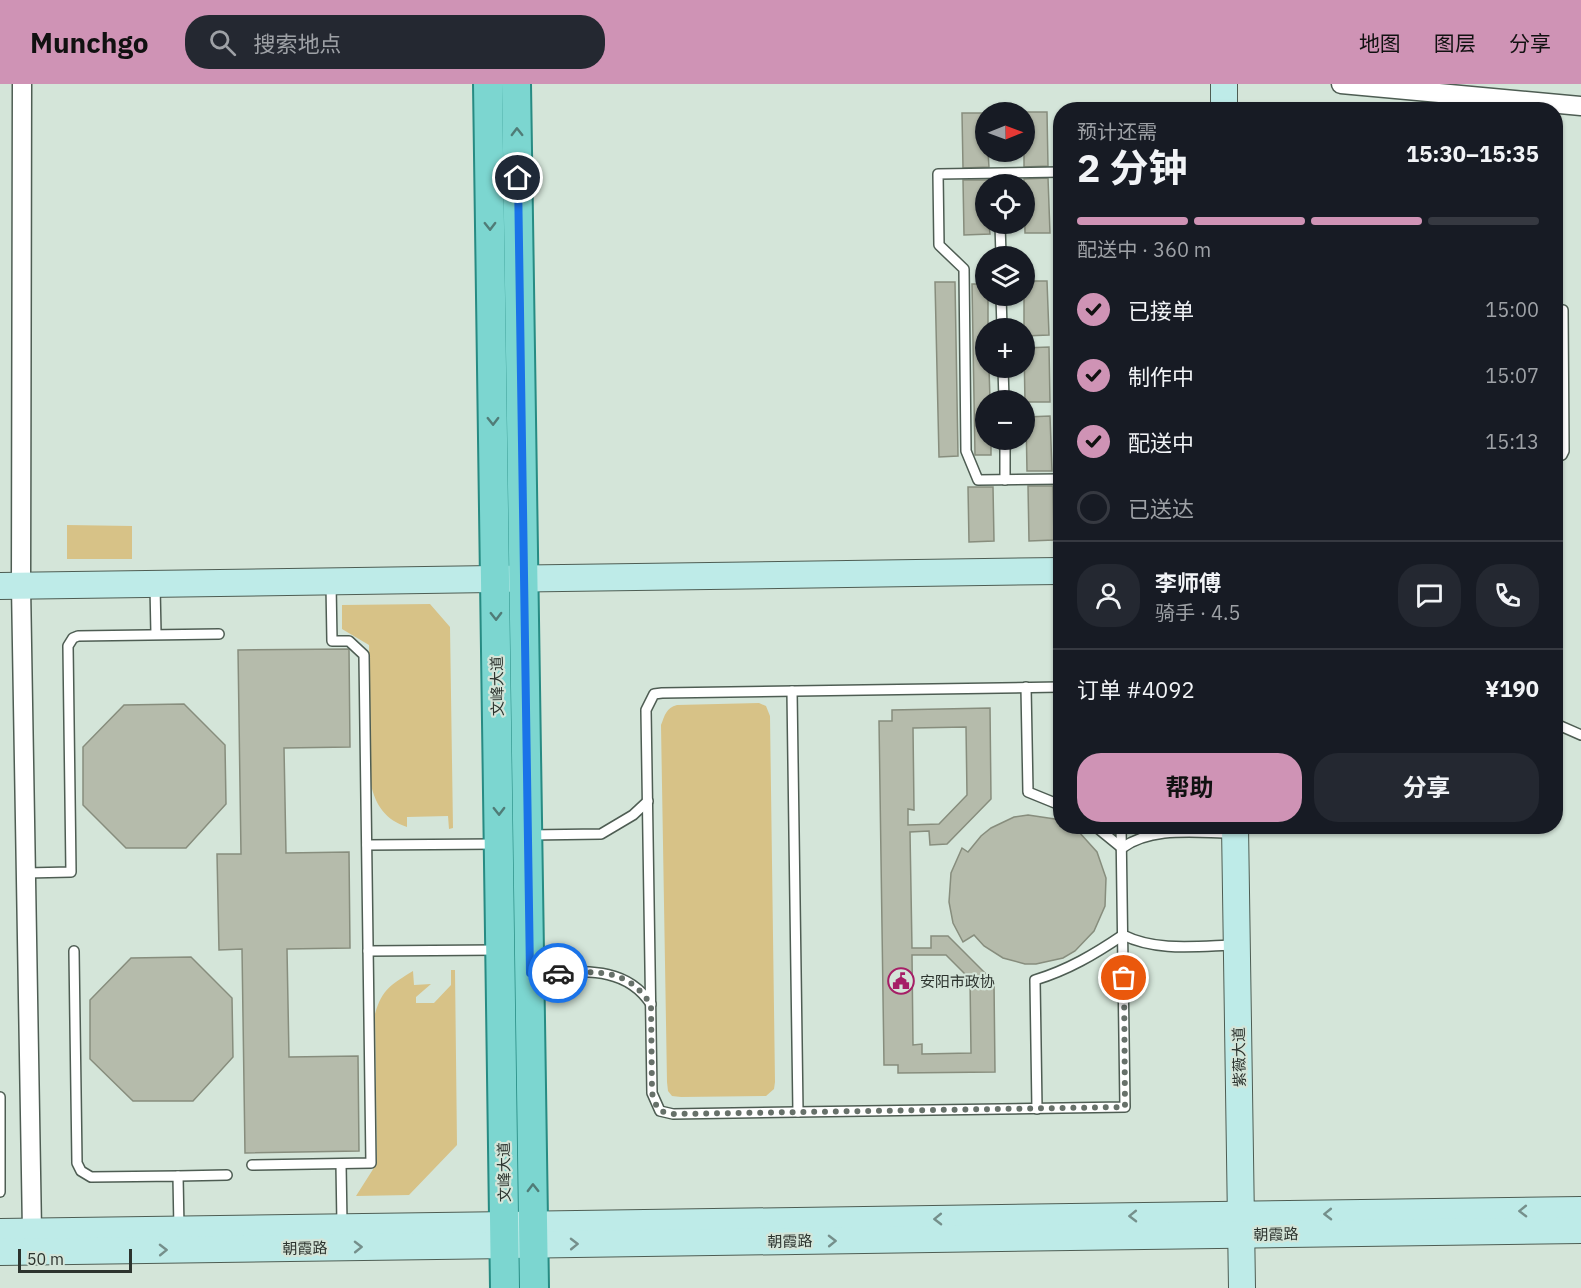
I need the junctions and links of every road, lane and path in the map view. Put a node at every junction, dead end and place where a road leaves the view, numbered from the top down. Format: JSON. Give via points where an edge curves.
{"nodes":[{"id":1,"x":22,"y":84,"type":"edge"},
{"id":2,"x":488,"y":84,"type":"edge"},
{"id":3,"x":516,"y":84,"type":"edge"},
{"id":4,"x":1224,"y":84,"type":"edge"},
{"id":5,"x":1241,"y":84,"type":"edge"},
{"id":6,"x":1341,"y":84,"type":"edge"},
{"id":7,"x":1224,"y":102,"type":"edge"},
{"id":8,"x":1241,"y":102,"type":"edge"},
{"id":9,"x":1537,"y":102,"type":"edge"},
{"id":10,"x":1563,"y":104,"type":"edge"},
{"id":11,"x":1581,"y":106,"type":"edge"},
{"id":12,"x":1053,"y":172,"type":"edge"},
{"id":13,"x":999,"y":173,"type":"joint"},
{"id":14,"x":1563,"y":310,"type":"dead end"},
{"id":15,"x":1005,"y":450,"type":"edge"},
{"id":16,"x":1563,"y":453,"type":"edge"},
{"id":17,"x":1053,"y":479,"type":"edge"},
{"id":18,"x":1005,"y":480,"type":"junction"},
{"id":19,"x":1053,"y":571,"type":"edge"},
{"id":20,"x":495,"y":579,"type":"junction"},
{"id":21,"x":524,"y":579,"type":"junction"},
{"id":22,"x":331,"y":581,"type":"junction"},
{"id":23,"x":155,"y":584,"type":"junction"},
{"id":24,"x":11,"y":586,"type":"edge"},
{"id":25,"x":156,"y":634,"type":"junction"},
{"id":26,"x":219,"y":634,"type":"dead end"},
{"id":27,"x":1026,"y":687,"type":"junction"},
{"id":28,"x":1053,"y":687,"type":"edge"},
{"id":29,"x":792,"y":691,"type":"junction"},
{"id":30,"x":1563,"y":727,"type":"edge"},
{"id":31,"x":1581,"y":735,"type":"edge"},
{"id":32,"x":648,"y":801,"type":"junction"},
{"id":33,"x":1053,"y":803,"type":"edge"},
{"id":34,"x":1105,"y":834,"type":"edge"},
{"id":35,"x":1121,"y":834,"type":"edge"},
{"id":36,"x":1155,"y":834,"type":"edge"},
{"id":37,"x":1241,"y":834,"type":"edge"},
{"id":38,"x":1241,"y":834,"type":"edge"},
{"id":39,"x":528,"y":835,"type":"junction"},
{"id":40,"x":499,"y":844,"type":"junction"},
{"id":41,"x":367,"y":845,"type":"junction"},
{"id":42,"x":1122,"y":848,"type":"junction"},
{"id":43,"x":26,"y":873,"type":"junction"},
{"id":44,"x":1123,"y":935,"type":"junction"},
{"id":45,"x":1237,"y":945,"type":"junction"},
{"id":46,"x":501,"y":950,"type":"junction"},
{"id":47,"x":74,"y":951,"type":"dead end"},
{"id":48,"x":368,"y":951,"type":"junction"},
{"id":49,"x":530,"y":973,"type":"junction"},
{"id":50,"x":651,"y":1005,"type":"junction"},
{"id":51,"x":0,"y":1097,"type":"edge"},
{"id":52,"x":1037,"y":1108,"type":"junction"},
{"id":53,"x":798,"y":1112,"type":"junction"},
{"id":54,"x":341,"y":1164,"type":"junction"},
{"id":55,"x":252,"y":1165,"type":"dead end"},
{"id":56,"x":227,"y":1175,"type":"dead end"},
{"id":57,"x":178,"y":1176,"type":"junction"},
{"id":58,"x":0,"y":1192,"type":"edge"},
{"id":59,"x":1581,"y":1210,"type":"edge"},
{"id":60,"x":1249,"y":1225,"type":"junction"},
{"id":61,"x":342,"y":1227,"type":"junction"},
{"id":62,"x":179,"y":1229,"type":"junction"},
{"id":63,"x":1581,"y":1230,"type":"edge"},
{"id":64,"x":32,"y":1231,"type":"junction"},
{"id":65,"x":0,"y":1232,"type":"edge"},
{"id":66,"x":533,"y":1234,"type":"junction"},
{"id":67,"x":505,"y":1235,"type":"junction"},
{"id":68,"x":0,"y":1252,"type":"edge"},
{"id":69,"x":505,"y":1288,"type":"edge"},
{"id":70,"x":534,"y":1288,"type":"edge"},
{"id":71,"x":1242,"y":1288,"type":"edge"},
{"id":72,"x":1258,"y":1288,"type":"edge"}],
"edges":[{"from":1,"to":24,"type":"street"},
{"from":2,"to":20,"type":"main road","name":"文峰大道","one_way":true},
{"from":21,"to":3,"type":"main road","name":"文峰大道","one_way":true},
{"from":4,"to":7,"type":"street"},
{"from":5,"to":8,"type":"street"},
{"from":6,"to":9,"type":"street"},
{"from":10,"to":11,"type":"street"},
{"from":12,"to":13,"type":"lane"},
{"from":13,"to":18,"type":"lane","via":[[938,174],[939,245],[964,269],[966,451],[978,480]]},
{"from":14,"to":16,"type":"lane"},
{"from":15,"to":18,"type":"lane"},
{"from":17,"to":18,"type":"lane"},
{"from":19,"to":21,"type":"street"},
{"from":20,"to":21,"type":"street"},
{"from":20,"to":22,"type":"street"},
{"from":20,"to":40,"type":"main road","name":"文峰大道","one_way":true},
{"from":21,"to":39,"type":"main road","name":"文峰大道"},
{"from":22,"to":23,"type":"street"},
{"from":22,"to":41,"type":"lane","via":[[332,641],[349,641],[364,655]]},
{"from":23,"to":24,"type":"street"},
{"from":23,"to":25,"type":"lane"},
{"from":24,"to":43,"type":"street"},
{"from":25,"to":26,"type":"lane"},
{"from":25,"to":43,"type":"lane","via":[[78,636],[68,646],[71,872]]},
{"from":27,"to":28,"type":"lane"},
{"from":27,"to":29,"type":"lane"},
{"from":27,"to":33,"type":"lane","via":[[1028,792]]},
{"from":29,"to":32,"type":"lane","via":[[654,694],[646,710]]},
{"from":29,"to":53,"type":"lane"},
{"from":30,"to":31,"type":"lane"},
{"from":32,"to":39,"type":"lane","via":[[601,834]]},
{"from":32,"to":50,"type":"lane"},
{"from":34,"to":42,"type":"lane"},
{"from":35,"to":42,"type":"lane"},
{"from":36,"to":42,"type":"lane"},
{"from":37,"to":45,"type":"street","name":"紫薇大道"},
{"from":38,"to":60,"type":"street","name":"紫薇大道"},
{"from":39,"to":49,"type":"main road","name":"文峰大道"},
{"from":40,"to":41,"type":"lane"},
{"from":40,"to":46,"type":"main road","name":"文峰大道"},
{"from":41,"to":48,"type":"lane"},
{"from":42,"to":44,"type":"lane"},
{"from":43,"to":64,"type":"street"},
{"from":44,"to":45,"type":"lane","via":[[1162,946]]},
{"from":44,"to":52,"type":"lane","via":[[1091,957],[1035,980]]},
{"from":44,"to":52,"type":"lane","via":[[1125,1107]]},
{"from":45,"to":60,"type":"street","name":"紫薇大道"},
{"from":46,"to":48,"type":"lane"},
{"from":46,"to":67,"type":"main road","name":"文峰大道"},
{"from":47,"to":57,"type":"lane","via":[[77,1163],[91,1177]]},
{"from":48,"to":54,"type":"lane","via":[[371,1163]]},
{"from":49,"to":50,"type":"lane","via":[[607,972],[636,987]]},
{"from":66,"to":49,"type":"main road","name":"文峰大道","one_way":true},
{"from":50,"to":53,"type":"lane","via":[[652,1093],[660,1111]]},
{"from":51,"to":58,"type":"lane"},
{"from":52,"to":53,"type":"lane"},
{"from":54,"to":55,"type":"lane"},
{"from":54,"to":61,"type":"lane"},
{"from":56,"to":57,"type":"lane"},
{"from":57,"to":62,"type":"lane"},
{"from":59,"to":60,"type":"street","name":"朝霞路","one_way":true},
{"from":60,"to":63,"type":"street","name":"朝霞路"},
{"from":60,"to":66,"type":"street","name":"朝霞路"},
{"from":60,"to":71,"type":"street","name":"紫薇大道"},
{"from":60,"to":72,"type":"street","name":"紫薇大道"},
{"from":61,"to":62,"type":"street","name":"朝霞路"},
{"from":61,"to":67,"type":"street","name":"朝霞路"},
{"from":62,"to":64,"type":"street","name":"朝霞路"},
{"from":64,"to":65,"type":"street","name":"朝霞路"},
{"from":66,"to":67,"type":"street","name":"朝霞路"},
{"from":66,"to":70,"type":"main road","name":"文峰大道"},
{"from":68,"to":67,"type":"street","name":"朝霞路","one_way":true},
{"from":67,"to":69,"type":"main road","name":"文峰大道"}]}
